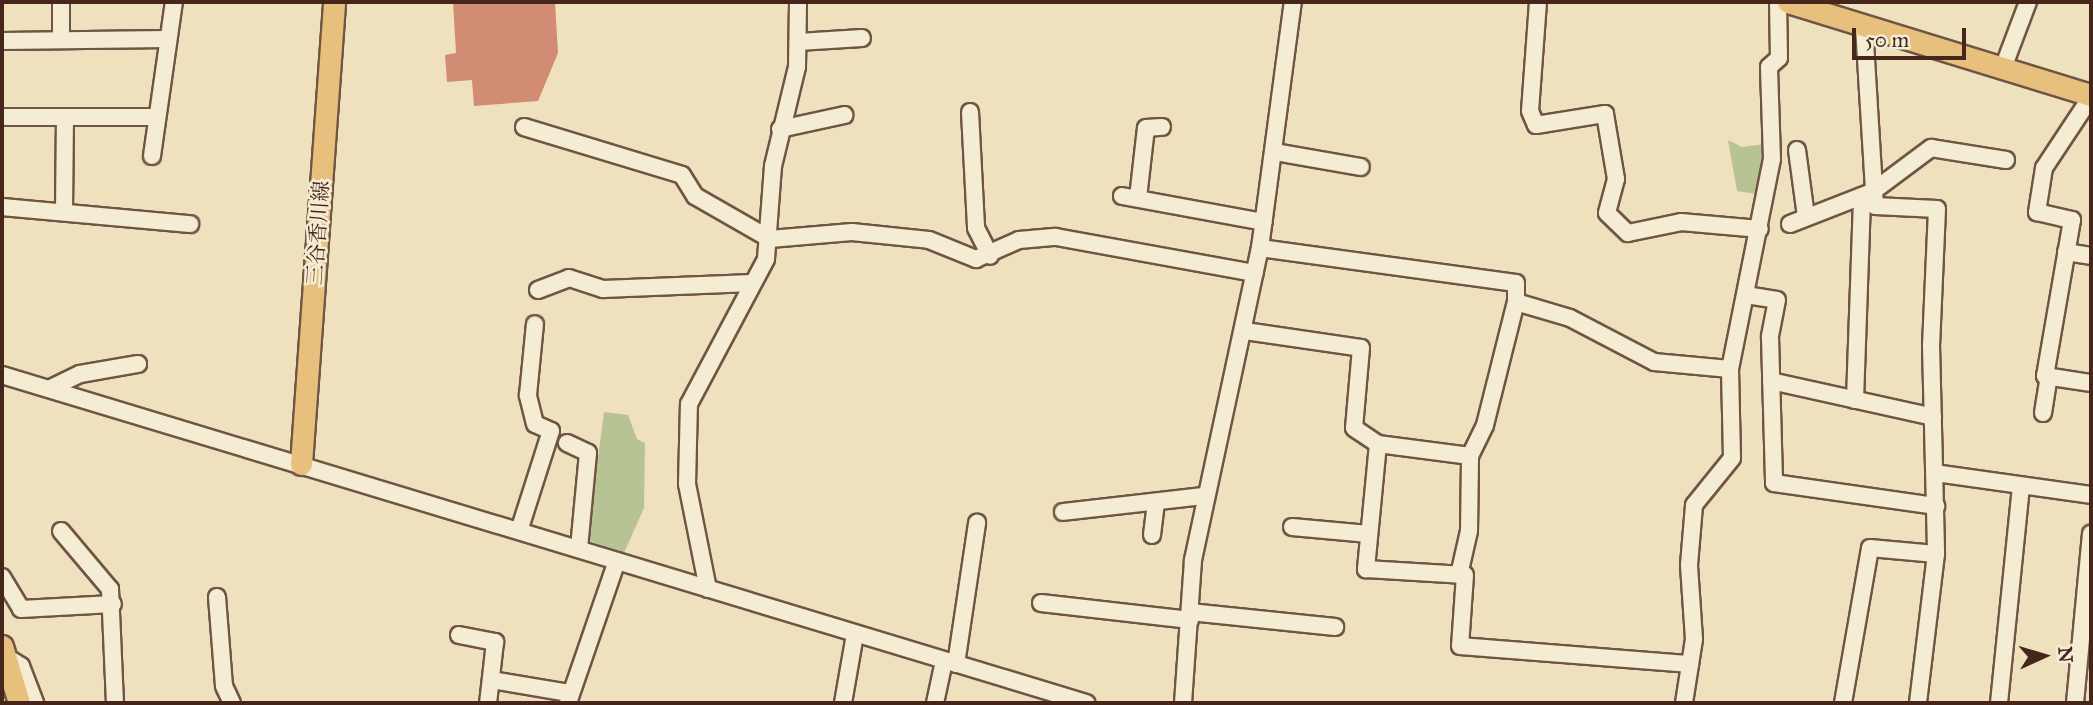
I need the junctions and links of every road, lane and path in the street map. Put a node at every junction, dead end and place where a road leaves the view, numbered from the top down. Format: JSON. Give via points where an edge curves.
{"nodes":[{"id":1,"x":61,"y":2,"type":"edge"},
{"id":2,"x":174,"y":2,"type":"edge"},
{"id":3,"x":334,"y":2,"type":"edge"},
{"id":4,"x":798,"y":2,"type":"edge"},
{"id":5,"x":1293,"y":2,"type":"edge"},
{"id":6,"x":1538,"y":2,"type":"edge"},
{"id":7,"x":1778,"y":2,"type":"edge"},
{"id":8,"x":1787,"y":2,"type":"edge"},
{"id":9,"x":2028,"y":2,"type":"edge"},
{"id":10,"x":1864,"y":26,"type":"junction"},
{"id":11,"x":61,"y":38,"type":"junction"},
{"id":12,"x":862,"y":38,"type":"dead end"},
{"id":13,"x":168,"y":39,"type":"junction"},
{"id":14,"x":2,"y":41,"type":"edge"},
{"id":15,"x":798,"y":43,"type":"junction"},
{"id":16,"x":2003,"y":68,"type":"junction"},
{"id":17,"x":2091,"y":96,"type":"edge"},
{"id":18,"x":970,"y":111,"type":"dead end"},
{"id":19,"x":845,"y":116,"type":"dead end"},
{"id":20,"x":2,"y":117,"type":"edge"},
{"id":21,"x":65,"y":117,"type":"junction"},
{"id":22,"x":157,"y":117,"type":"junction"},
{"id":23,"x":524,"y":127,"type":"dead end"},
{"id":24,"x":1162,"y":127,"type":"dead end"},
{"id":25,"x":780,"y":129,"type":"junction"},
{"id":26,"x":1797,"y":150,"type":"dead end"},
{"id":27,"x":1275,"y":152,"type":"junction"},
{"id":28,"x":152,"y":156,"type":"dead end"},
{"id":29,"x":2006,"y":160,"type":"dead end"},
{"id":30,"x":1360,"y":167,"type":"dead end"},
{"id":31,"x":1867,"y":194,"type":"junction"},
{"id":32,"x":2,"y":207,"type":"edge"},
{"id":33,"x":64,"y":211,"type":"junction"},
{"id":34,"x":1806,"y":217,"type":"junction"},
{"id":35,"x":1264,"y":222,"type":"junction"},
{"id":36,"x":190,"y":224,"type":"dead end"},
{"id":37,"x":1790,"y":224,"type":"dead end"},
{"id":38,"x":1760,"y":229,"type":"junction"},
{"id":39,"x":770,"y":239,"type":"junction"},
{"id":40,"x":1260,"y":248,"type":"junction"},
{"id":41,"x":2066,"y":252,"type":"junction"},
{"id":42,"x":990,"y":256,"type":"junction"},
{"id":43,"x":2091,"y":256,"type":"edge"},
{"id":44,"x":1255,"y":273,"type":"junction"},
{"id":45,"x":752,"y":284,"type":"junction"},
{"id":46,"x":538,"y":290,"type":"dead end"},
{"id":47,"x":1746,"y":295,"type":"junction"},
{"id":48,"x":1516,"y":302,"type":"junction"},
{"id":49,"x":535,"y":324,"type":"dead end"},
{"id":50,"x":1245,"y":331,"type":"junction"},
{"id":51,"x":138,"y":364,"type":"dead end"},
{"id":52,"x":1730,"y":369,"type":"junction"},
{"id":53,"x":2,"y":375,"type":"edge"},
{"id":54,"x":2049,"y":377,"type":"junction"},
{"id":55,"x":1771,"y":381,"type":"junction"},
{"id":56,"x":2091,"y":383,"type":"edge"},
{"id":57,"x":51,"y":388,"type":"junction"},
{"id":58,"x":1855,"y":400,"type":"junction"},
{"id":59,"x":2043,"y":413,"type":"dead end"},
{"id":60,"x":1933,"y":417,"type":"junction"},
{"id":61,"x":567,"y":443,"type":"dead end"},
{"id":62,"x":1378,"y":444,"type":"junction"},
{"id":63,"x":1469,"y":456,"type":"junction"},
{"id":64,"x":301,"y":464,"type":"junction"},
{"id":65,"x":1935,"y":473,"type":"junction"},
{"id":66,"x":2021,"y":486,"type":"junction"},
{"id":67,"x":2091,"y":495,"type":"edge"},
{"id":68,"x":1204,"y":496,"type":"junction"},
{"id":69,"x":1156,"y":502,"type":"junction"},
{"id":70,"x":1936,"y":506,"type":"junction"},
{"id":71,"x":1062,"y":512,"type":"dead end"},
{"id":72,"x":977,"y":523,"type":"dead end"},
{"id":73,"x":1292,"y":527,"type":"dead end"},
{"id":74,"x":61,"y":531,"type":"dead end"},
{"id":75,"x":519,"y":531,"type":"junction"},
{"id":76,"x":1369,"y":534,"type":"junction"},
{"id":77,"x":2091,"y":534,"type":"edge"},
{"id":78,"x":1152,"y":535,"type":"dead end"},
{"id":79,"x":579,"y":549,"type":"junction"},
{"id":80,"x":1936,"y":554,"type":"junction"},
{"id":81,"x":617,"y":561,"type":"junction"},
{"id":82,"x":1459,"y":575,"type":"junction"},
{"id":83,"x":2,"y":577,"type":"edge"},
{"id":84,"x":708,"y":589,"type":"junction"},
{"id":85,"x":217,"y":597,"type":"dead end"},
{"id":86,"x":1041,"y":603,"type":"dead end"},
{"id":87,"x":113,"y":604,"type":"junction"},
{"id":88,"x":1190,"y":616,"type":"junction"},
{"id":89,"x":1335,"y":627,"type":"dead end"},
{"id":90,"x":855,"y":634,"type":"junction"},
{"id":91,"x":2087,"y":634,"type":"edge"},
{"id":92,"x":459,"y":635,"type":"dead end"},
{"id":93,"x":3,"y":650,"type":"edge"},
{"id":94,"x":950,"y":662,"type":"junction"},
{"id":95,"x":1690,"y":664,"type":"junction"},
{"id":96,"x":492,"y":680,"type":"junction"},
{"id":97,"x":568,"y":698,"type":"edge"},
{"id":98,"x":19,"y":703,"type":"edge"},
{"id":99,"x":35,"y":703,"type":"edge"},
{"id":100,"x":115,"y":703,"type":"edge"},
{"id":101,"x":232,"y":703,"type":"edge"},
{"id":102,"x":488,"y":703,"type":"edge"},
{"id":103,"x":843,"y":703,"type":"edge"},
{"id":104,"x":935,"y":703,"type":"edge"},
{"id":105,"x":1086,"y":703,"type":"edge"},
{"id":106,"x":1183,"y":703,"type":"edge"},
{"id":107,"x":1685,"y":703,"type":"edge"},
{"id":108,"x":1843,"y":703,"type":"edge"},
{"id":109,"x":1918,"y":703,"type":"edge"},
{"id":110,"x":2000,"y":703,"type":"edge"},
{"id":111,"x":2075,"y":703,"type":"edge"}],
"edges":[{"from":1,"to":11,"type":"street"},
{"from":2,"to":13,"type":"street"},
{"from":3,"to":64,"type":"main road","name":"三谷香川線"},
{"from":4,"to":15,"type":"street"},
{"from":5,"to":27,"type":"street"},
{"from":6,"to":38,"type":"street","via":[[1530,111],[1536,125],[1605,114],[1616,179],[1607,213],[1628,233],[1681,222]]},
{"from":7,"to":38,"type":"street","via":[[1779,58],[1769,67],[1772,159]]},
{"from":8,"to":10,"type":"main road"},
{"from":9,"to":16,"type":"street"},
{"from":10,"to":16,"type":"main road"},
{"from":10,"to":31,"type":"street"},
{"from":11,"to":13,"type":"street"},
{"from":11,"to":14,"type":"street"},
{"from":12,"to":15,"type":"street"},
{"from":13,"to":22,"type":"street"},
{"from":15,"to":25,"type":"street"},
{"from":16,"to":17,"type":"main road"},
{"from":17,"to":41,"type":"street","via":[[2044,168],[2037,212],[2072,219]]},
{"from":18,"to":42,"type":"street","via":[[976,228]]},
{"from":19,"to":25,"type":"street"},
{"from":20,"to":21,"type":"street"},
{"from":21,"to":22,"type":"street"},
{"from":21,"to":33,"type":"street"},
{"from":22,"to":28,"type":"street"},
{"from":23,"to":39,"type":"street","via":[[682,175],[695,196]]},
{"from":24,"to":35,"type":"street","via":[[1146,128],[1130,197]]},
{"from":25,"to":39,"type":"street"},
{"from":26,"to":34,"type":"street"},
{"from":27,"to":30,"type":"street"},
{"from":27,"to":35,"type":"street"},
{"from":29,"to":31,"type":"street","via":[[1931,148]]},
{"from":31,"to":34,"type":"street"},
{"from":31,"to":58,"type":"street"},
{"from":31,"to":60,"type":"street","via":[[1875,206],[1937,209]]},
{"from":32,"to":33,"type":"street"},
{"from":33,"to":36,"type":"street"},
{"from":34,"to":37,"type":"street"},
{"from":35,"to":40,"type":"street"},
{"from":38,"to":47,"type":"street"},
{"from":39,"to":42,"type":"street","via":[[852,232],[929,240],[967,256]]},
{"from":39,"to":45,"type":"street"},
{"from":40,"to":44,"type":"street"},
{"from":40,"to":48,"type":"street","via":[[1516,283]]},
{"from":41,"to":43,"type":"street"},
{"from":41,"to":54,"type":"street"},
{"from":42,"to":44,"type":"street","via":[[1019,240],[1056,237]]},
{"from":44,"to":50,"type":"street"},
{"from":45,"to":46,"type":"street","via":[[603,289],[569,278]]},
{"from":45,"to":84,"type":"street","via":[[689,404],[687,484]]},
{"from":47,"to":52,"type":"street"},
{"from":47,"to":55,"type":"street","via":[[1777,300]]},
{"from":48,"to":52,"type":"street","via":[[1570,318],[1654,362]]},
{"from":48,"to":63,"type":"street","via":[[1485,425]]},
{"from":49,"to":75,"type":"street","via":[[527,395],[535,424],[551,431]]},
{"from":50,"to":62,"type":"street","via":[[1361,348],[1354,428]]},
{"from":50,"to":68,"type":"street"},
{"from":51,"to":57,"type":"street","via":[[80,374]]},
{"from":52,"to":95,"type":"street","via":[[1732,458],[1694,505]]},
{"from":53,"to":57,"type":"street"},
{"from":54,"to":56,"type":"street"},
{"from":54,"to":59,"type":"street"},
{"from":55,"to":58,"type":"street"},
{"from":55,"to":70,"type":"street","via":[[1774,483]]},
{"from":57,"to":64,"type":"street"},
{"from":58,"to":60,"type":"street"},
{"from":60,"to":65,"type":"street"},
{"from":61,"to":79,"type":"street","via":[[588,453]]},
{"from":62,"to":63,"type":"street"},
{"from":62,"to":76,"type":"street"},
{"from":63,"to":82,"type":"street","via":[[1469,531]]},
{"from":64,"to":75,"type":"street"},
{"from":65,"to":66,"type":"street"},
{"from":65,"to":70,"type":"street"},
{"from":66,"to":67,"type":"street"},
{"from":66,"to":110,"type":"street"},
{"from":68,"to":69,"type":"street"},
{"from":68,"to":88,"type":"street"},
{"from":69,"to":71,"type":"street"},
{"from":69,"to":78,"type":"street"},
{"from":70,"to":80,"type":"street"},
{"from":72,"to":94,"type":"street"},
{"from":73,"to":76,"type":"street"},
{"from":74,"to":87,"type":"street","via":[[110,589]]},
{"from":75,"to":79,"type":"street"},
{"from":76,"to":82,"type":"street","via":[[1366,569]]},
{"from":77,"to":91,"type":"street"},
{"from":79,"to":81,"type":"street"},
{"from":80,"to":108,"type":"street","via":[[1870,548]]},
{"from":80,"to":109,"type":"street"},
{"from":81,"to":84,"type":"street"},
{"from":81,"to":97,"type":"street"},
{"from":82,"to":95,"type":"street","via":[[1465,575],[1460,646]]},
{"from":83,"to":87,"type":"street","via":[[21,609]]},
{"from":84,"to":90,"type":"street"},
{"from":85,"to":101,"type":"street","via":[[225,686]]},
{"from":86,"to":88,"type":"street"},
{"from":87,"to":100,"type":"street"},
{"from":88,"to":89,"type":"street"},
{"from":88,"to":106,"type":"street"},
{"from":90,"to":94,"type":"street"},
{"from":90,"to":103,"type":"street"},
{"from":91,"to":111,"type":"street"},
{"from":92,"to":96,"type":"street","via":[[495,642]]},
{"from":93,"to":98,"type":"main road"},
{"from":93,"to":99,"type":"street","via":[[21,666]]},
{"from":94,"to":104,"type":"street"},
{"from":94,"to":105,"type":"street"},
{"from":95,"to":107,"type":"street"},
{"from":96,"to":97,"type":"street"},
{"from":96,"to":102,"type":"street"}]}
